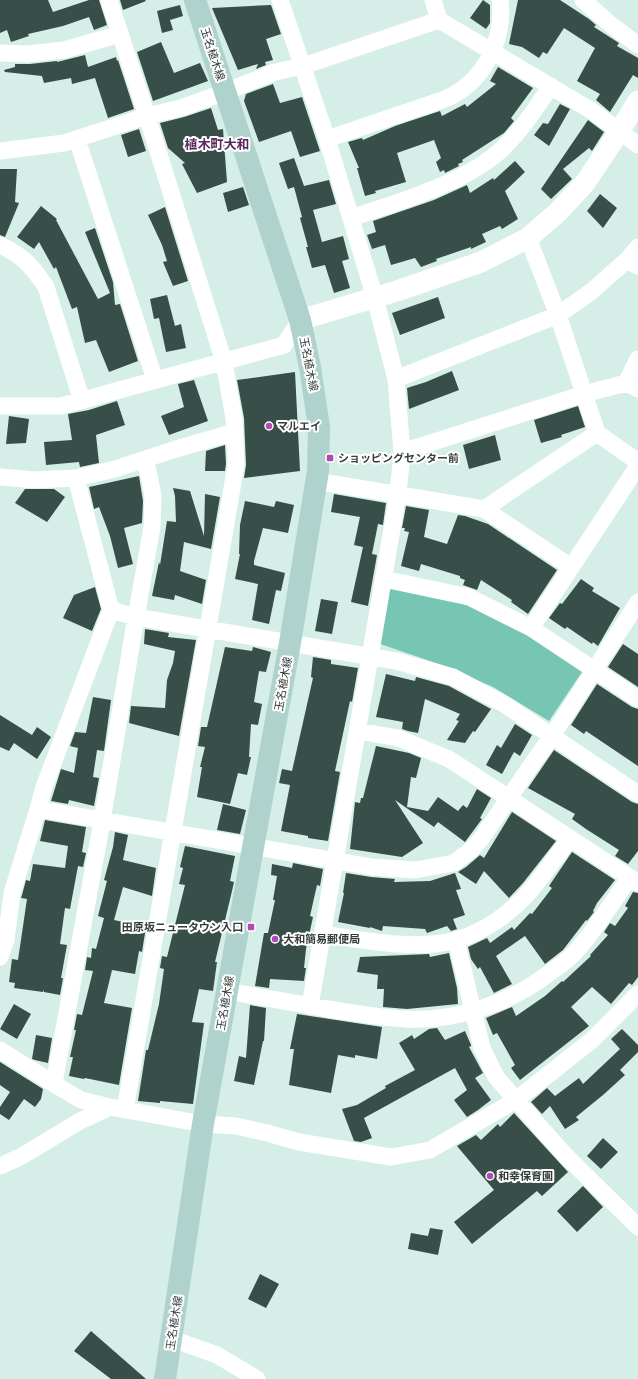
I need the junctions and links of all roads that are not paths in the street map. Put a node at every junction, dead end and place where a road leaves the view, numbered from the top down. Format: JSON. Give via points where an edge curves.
{"nodes":[{"id":1,"x":109,"y":0,"type":"edge"},
{"id":2,"x":195,"y":0,"type":"edge"},
{"id":3,"x":280,"y":0,"type":"edge"},
{"id":4,"x":433,"y":0,"type":"edge"},
{"id":5,"x":500,"y":0,"type":"edge"},
{"id":6,"x":583,"y":0,"type":"edge"},
{"id":7,"x":439,"y":20,"type":"junction"},
{"id":8,"x":120,"y":34,"type":"junction"},
{"id":9,"x":638,"y":45,"type":"edge"},
{"id":10,"x":493,"y":52,"type":"junction"},
{"id":11,"x":0,"y":53,"type":"edge"},
{"id":12,"x":303,"y":66,"type":"junction"},
{"id":13,"x":551,"y":86,"type":"junction"},
{"id":14,"x":225,"y":92,"type":"junction"},
{"id":15,"x":638,"y":101,"type":"edge"},
{"id":16,"x":147,"y":116,"type":"junction"},
{"id":17,"x":619,"y":132,"type":"junction"},
{"id":18,"x":77,"y":139,"type":"junction"},
{"id":19,"x":327,"y":139,"type":"junction"},
{"id":20,"x":638,"y":145,"type":"edge"},
{"id":21,"x":0,"y":151,"type":"edge"},
{"id":22,"x":351,"y":218,"type":"junction"},
{"id":23,"x":528,"y":238,"type":"junction"},
{"id":24,"x":0,"y":245,"type":"edge"},
{"id":25,"x":638,"y":247,"type":"edge"},
{"id":26,"x":633,"y":263,"type":"edge"},
{"id":27,"x":375,"y":298,"type":"junction"},
{"id":28,"x":558,"y":315,"type":"junction"},
{"id":29,"x":300,"y":320,"type":"junction"},
{"id":30,"x":638,"y":359,"type":"edge"},
{"id":31,"x":224,"y":362,"type":"junction"},
{"id":32,"x":396,"y":379,"type":"junction"},
{"id":33,"x":155,"y":380,"type":"junction"},
{"id":34,"x":632,"y":386,"type":"edge"},
{"id":35,"x":584,"y":394,"type":"junction"},
{"id":36,"x":82,"y":401,"type":"junction"},
{"id":37,"x":0,"y":406,"type":"edge"},
{"id":38,"x":235,"y":432,"type":"junction"},
{"id":39,"x":597,"y":433,"type":"junction"},
{"id":40,"x":402,"y":452,"type":"junction"},
{"id":41,"x":143,"y":460,"type":"junction"},
{"id":42,"x":638,"y":462,"type":"edge"},
{"id":43,"x":638,"y":466,"type":"edge"},
{"id":44,"x":0,"y":477,"type":"edge"},
{"id":45,"x":76,"y":478,"type":"junction"},
{"id":46,"x":316,"y":481,"type":"junction"},
{"id":47,"x":398,"y":494,"type":"junction"},
{"id":48,"x":484,"y":509,"type":"junction"},
{"id":49,"x":571,"y":567,"type":"junction"},
{"id":50,"x":384,"y":579,"type":"junction"},
{"id":51,"x":638,"y":602,"type":"edge"},
{"id":52,"x":111,"y":610,"type":"junction"},
{"id":53,"x":136,"y":616,"type":"junction"},
{"id":54,"x":531,"y":628,"type":"junction"},
{"id":55,"x":207,"y":629,"type":"junction"},
{"id":56,"x":290,"y":643,"type":"junction"},
{"id":57,"x":370,"y":656,"type":"junction"},
{"id":58,"x":595,"y":671,"type":"junction"},
{"id":59,"x":638,"y":699,"type":"edge"},
{"id":60,"x":358,"y":731,"type":"junction"},
{"id":61,"x":552,"y":736,"type":"junction"},
{"id":62,"x":638,"y":794,"type":"edge"},
{"id":63,"x":508,"y":798,"type":"junction"},
{"id":64,"x":38,"y":809,"type":"junction"},
{"id":65,"x":102,"y":821,"type":"junction"},
{"id":66,"x":172,"y":833,"type":"junction"},
{"id":67,"x":570,"y":838,"type":"junction"},
{"id":68,"x":253,"y":847,"type":"junction"},
{"id":69,"x":336,"y":861,"type":"junction"},
{"id":70,"x":634,"y":880,"type":"edge"},
{"id":71,"x":323,"y":934,"type":"junction"},
{"id":72,"x":456,"y":940,"type":"junction"},
{"id":73,"x":0,"y":957,"type":"edge"},
{"id":74,"x":227,"y":991,"type":"junction"},
{"id":75,"x":638,"y":994,"type":"edge"},
{"id":76,"x":310,"y":1006,"type":"junction"},
{"id":77,"x":474,"y":1011,"type":"junction"},
{"id":78,"x":0,"y":1050,"type":"edge"},
{"id":79,"x":54,"y":1084,"type":"junction"},
{"id":80,"x":516,"y":1100,"type":"junction"},
{"id":81,"x":117,"y":1109,"type":"junction"},
{"id":82,"x":203,"y":1124,"type":"junction"},
{"id":83,"x":0,"y":1166,"type":"edge"},
{"id":84,"x":638,"y":1227,"type":"edge"},
{"id":85,"x":172,"y":1339,"type":"junction"},
{"id":86,"x":165,"y":1379,"type":"edge"},
{"id":87,"x":257,"y":1379,"type":"edge"}],
"edges":[{"from":1,"to":8,"type":"street"},
{"from":2,"to":14,"type":"main road","name":"玉名植木線"},
{"from":3,"to":12,"type":"street"},
{"from":4,"to":7,"type":"street"},
{"from":5,"to":10,"type":"street","via":[[498,32]]},
{"from":6,"to":9,"type":"street"},
{"from":7,"to":10,"type":"street"},
{"from":7,"to":12,"type":"street"},
{"from":8,"to":11,"type":"street","via":[[64,50],[28,54]]},
{"from":8,"to":16,"type":"street"},
{"from":10,"to":13,"type":"street"},
{"from":10,"to":19,"type":"street","via":[[471,83],[458,94]]},
{"from":12,"to":14,"type":"street","via":[[275,72]]},
{"from":12,"to":19,"type":"street"},
{"from":13,"to":17,"type":"street","via":[[592,111]]},
{"from":13,"to":22,"type":"street","via":[[520,129],[502,149],[481,166],[423,193]]},
{"from":14,"to":16,"type":"street","via":[[181,108]]},
{"from":14,"to":29,"type":"main road","name":"玉名植木線"},
{"from":15,"to":17,"type":"street"},
{"from":16,"to":18,"type":"street"},
{"from":16,"to":31,"type":"street"},
{"from":17,"to":20,"type":"street"},
{"from":17,"to":23,"type":"street","via":[[585,183],[558,212]]},
{"from":18,"to":21,"type":"street"},
{"from":18,"to":33,"type":"street"},
{"from":19,"to":22,"type":"street"},
{"from":22,"to":27,"type":"street"},
{"from":23,"to":27,"type":"street","via":[[481,262]]},
{"from":23,"to":28,"type":"street"},
{"from":24,"to":36,"type":"street","via":[[26,261],[37,272],[46,287]]},
{"from":25,"to":26,"type":"street"},
{"from":26,"to":28,"type":"street"},
{"from":27,"to":29,"type":"street"},
{"from":27,"to":32,"type":"street"},
{"from":28,"to":32,"type":"street"},
{"from":28,"to":35,"type":"street"},
{"from":29,"to":31,"type":"street","via":[[284,345]]},
{"from":29,"to":46,"type":"main road","name":"玉名植木線","via":[[319,427]]},
{"from":30,"to":34,"type":"street"},
{"from":31,"to":33,"type":"street"},
{"from":31,"to":38,"type":"street"},
{"from":32,"to":40,"type":"street"},
{"from":33,"to":36,"type":"street"},
{"from":34,"to":35,"type":"street"},
{"from":35,"to":39,"type":"street"},
{"from":35,"to":40,"type":"street"},
{"from":36,"to":37,"type":"street","via":[[61,406]]},
{"from":38,"to":41,"type":"street"},
{"from":38,"to":55,"type":"street","via":[[236,465]]},
{"from":39,"to":42,"type":"street"},
{"from":39,"to":48,"type":"street"},
{"from":40,"to":47,"type":"street"},
{"from":41,"to":45,"type":"street"},
{"from":41,"to":53,"type":"street","via":[[153,496],[152,527]]},
{"from":43,"to":49,"type":"street"},
{"from":44,"to":45,"type":"street","via":[[35,480]]},
{"from":45,"to":52,"type":"street"},
{"from":46,"to":47,"type":"street"},
{"from":46,"to":56,"type":"main road","name":"玉名植木線"},
{"from":47,"to":48,"type":"street"},
{"from":47,"to":50,"type":"street"},
{"from":48,"to":49,"type":"street"},
{"from":49,"to":54,"type":"street"},
{"from":50,"to":54,"type":"street","via":[[469,597]]},
{"from":50,"to":57,"type":"street"},
{"from":51,"to":58,"type":"street"},
{"from":52,"to":53,"type":"street"},
{"from":52,"to":64,"type":"street","via":[[44,786]]},
{"from":53,"to":55,"type":"street"},
{"from":53,"to":65,"type":"street"},
{"from":54,"to":58,"type":"street"},
{"from":55,"to":56,"type":"street"},
{"from":55,"to":66,"type":"street"},
{"from":56,"to":57,"type":"street"},
{"from":56,"to":68,"type":"main road","name":"玉名植木線"},
{"from":57,"to":60,"type":"street"},
{"from":57,"to":61,"type":"street","via":[[453,677],[504,704]]},
{"from":58,"to":59,"type":"street"},
{"from":58,"to":61,"type":"street"},
{"from":60,"to":63,"type":"street","via":[[398,738],[449,759]]},
{"from":60,"to":69,"type":"street"},
{"from":61,"to":62,"type":"street"},
{"from":61,"to":63,"type":"street"},
{"from":63,"to":67,"type":"street"},
{"from":63,"to":69,"type":"street","via":[[481,839],[454,863],[415,870]]},
{"from":64,"to":65,"type":"street"},
{"from":64,"to":73,"type":"street","via":[[12,893],[6,940]]},
{"from":65,"to":66,"type":"street"},
{"from":65,"to":79,"type":"street"},
{"from":66,"to":68,"type":"street"},
{"from":66,"to":81,"type":"street"},
{"from":67,"to":70,"type":"street"},
{"from":67,"to":72,"type":"street","via":[[530,890],[508,912],[484,929]]},
{"from":68,"to":69,"type":"street"},
{"from":68,"to":74,"type":"main road","name":"玉名植木線"},
{"from":69,"to":71,"type":"street"},
{"from":70,"to":77,"type":"street","via":[[578,950],[562,964],[532,986],[503,1001]]},
{"from":71,"to":72,"type":"street","via":[[383,943],[427,944]]},
{"from":71,"to":76,"type":"street"},
{"from":72,"to":77,"type":"street"},
{"from":74,"to":76,"type":"street"},
{"from":74,"to":82,"type":"main road","name":"玉名植木線"},
{"from":75,"to":80,"type":"street","via":[[592,1040]]},
{"from":76,"to":77,"type":"street","via":[[408,1020],[440,1018]]},
{"from":77,"to":80,"type":"street","via":[[482,1048],[496,1077]]},
{"from":78,"to":79,"type":"street"},
{"from":79,"to":81,"type":"street","via":[[81,1100]]},
{"from":80,"to":82,"type":"street","via":[[430,1150],[391,1156],[299,1142],[236,1126]]},
{"from":80,"to":84,"type":"street","via":[[564,1154]]},
{"from":81,"to":82,"type":"street"},
{"from":81,"to":83,"type":"street","via":[[80,1121],[22,1156]]},
{"from":82,"to":85,"type":"main road","name":"玉名植木線"},
{"from":85,"to":86,"type":"main road","name":"玉名植木線"},
{"from":85,"to":87,"type":"street","via":[[217,1355]]}]}
